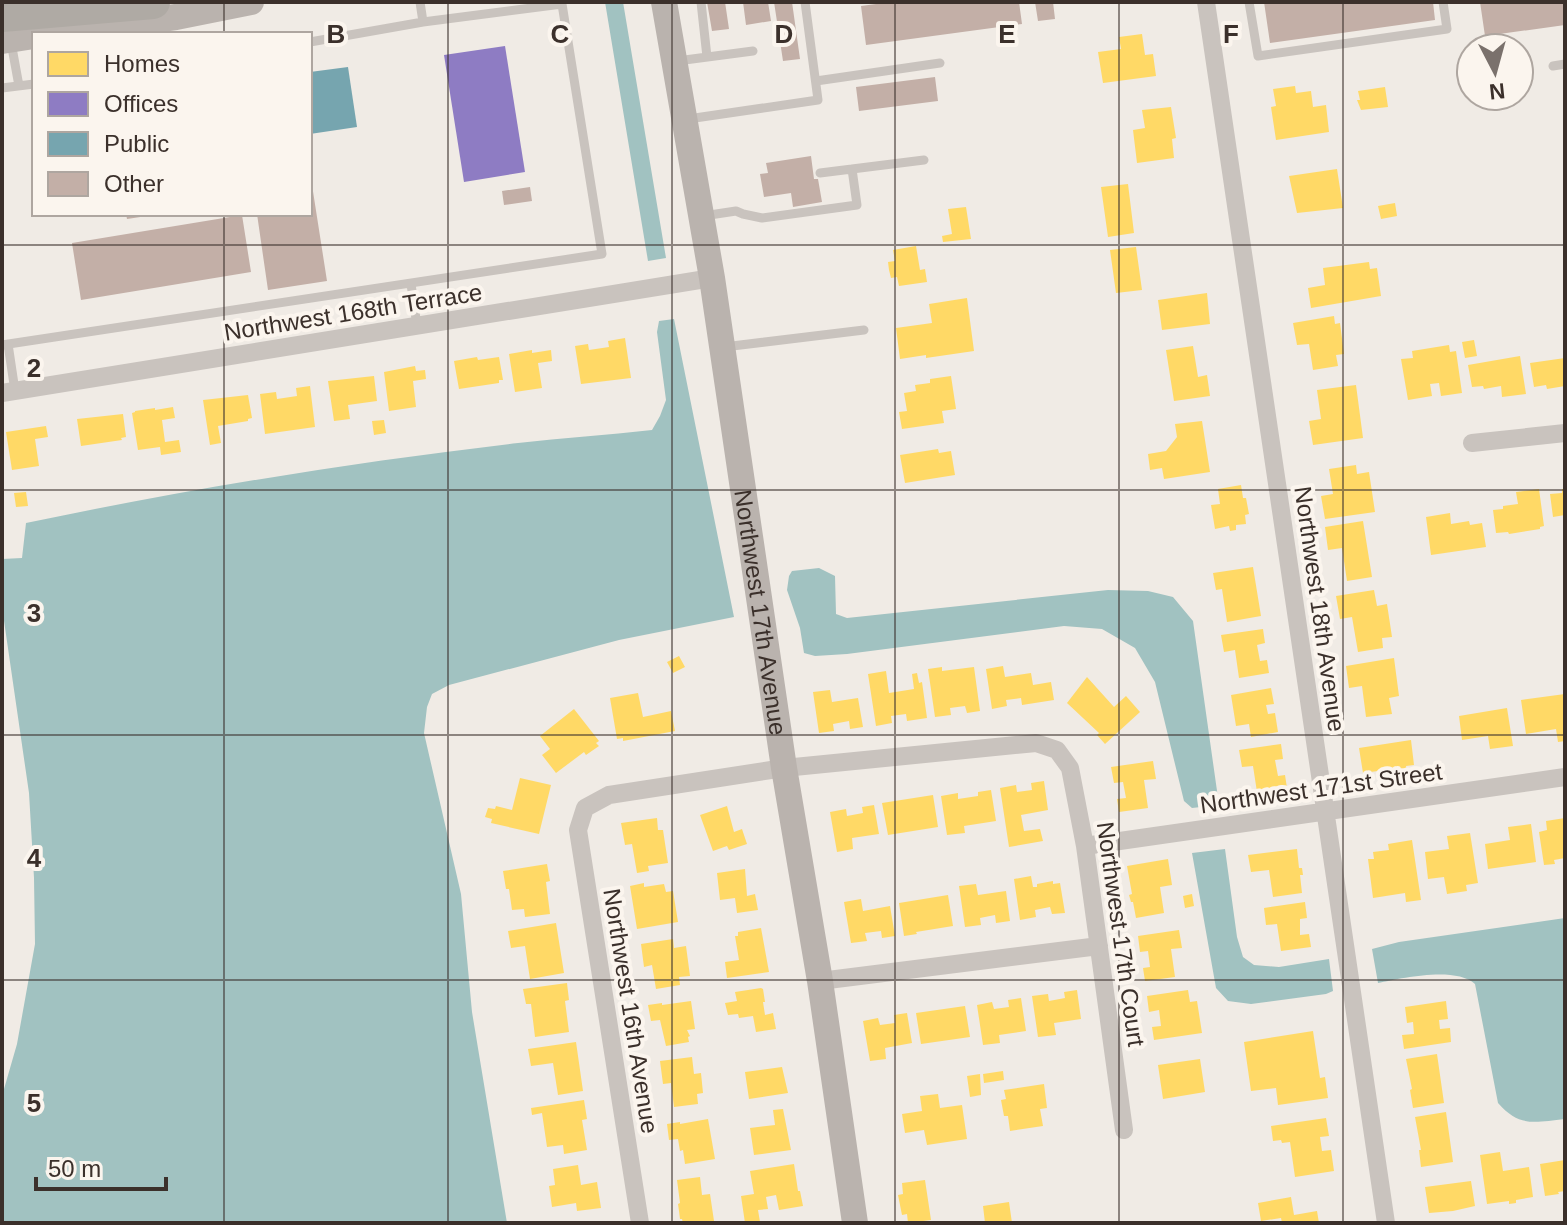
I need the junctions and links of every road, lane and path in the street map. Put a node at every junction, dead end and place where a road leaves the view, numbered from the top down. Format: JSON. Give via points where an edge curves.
{"nodes":[{"id":1,"x":153,"y":2,"type":"edge"},
{"id":2,"x":251,"y":2,"type":"edge"},
{"id":3,"x":420,"y":2,"type":"edge"},
{"id":4,"x":664,"y":2,"type":"edge"},
{"id":5,"x":701,"y":2,"type":"edge"},
{"id":6,"x":805,"y":2,"type":"edge"},
{"id":7,"x":1206,"y":2,"type":"edge"},
{"id":8,"x":1249,"y":2,"type":"edge"},
{"id":9,"x":1443,"y":2,"type":"edge"},
{"id":10,"x":423,"y":22,"type":"junction"},
{"id":11,"x":62,"y":32,"type":"edge"},
{"id":12,"x":12,"y":33,"type":"edge"},
{"id":13,"x":312,"y":42,"type":"edge"},
{"id":14,"x":753,"y":51,"type":"dead end"},
{"id":15,"x":707,"y":57,"type":"junction"},
{"id":16,"x":674,"y":61,"type":"junction"},
{"id":17,"x":940,"y":63,"type":"dead end"},
{"id":18,"x":1565,"y":64,"type":"edge"},
{"id":19,"x":1553,"y":66,"type":"dead end"},
{"id":20,"x":816,"y":81,"type":"junction"},
{"id":21,"x":32,"y":84,"type":"edge"},
{"id":22,"x":19,"y":86,"type":"junction"},
{"id":23,"x":2,"y":88,"type":"edge"},
{"id":24,"x":684,"y":119,"type":"junction"},
{"id":25,"x":924,"y":160,"type":"dead end"},
{"id":26,"x":852,"y":169,"type":"junction"},
{"id":27,"x":820,"y":173,"type":"dead end"},
{"id":28,"x":701,"y":216,"type":"junction"},
{"id":29,"x":712,"y":278,"type":"junction"},
{"id":30,"x":411,"y":284,"type":"junction"},
{"id":31,"x":417,"y":326,"type":"junction"},
{"id":32,"x":864,"y":330,"type":"dead end"},
{"id":33,"x":5,"y":345,"type":"edge"},
{"id":34,"x":723,"y":347,"type":"junction"},
{"id":35,"x":8,"y":392,"type":"edge"},
{"id":36,"x":1565,"y":433,"type":"edge"},
{"id":37,"x":1472,"y":443,"type":"dead end"},
{"id":38,"x":784,"y":768,"type":"junction"},
{"id":39,"x":1565,"y":777,"type":"edge"},
{"id":40,"x":1326,"y":812,"type":"junction"},
{"id":41,"x":1085,"y":846,"type":"junction"},
{"id":42,"x":1099,"y":946,"type":"junction"},
{"id":43,"x":820,"y":981,"type":"junction"},
{"id":44,"x":1124,"y":1130,"type":"dead end"},
{"id":45,"x":640,"y":1223,"type":"edge"},
{"id":46,"x":855,"y":1223,"type":"edge"},
{"id":47,"x":1386,"y":1223,"type":"edge"}],
"edges":[{"from":1,"to":12,"type":"highway"},
{"from":2,"to":11,"type":"street"},
{"from":3,"to":10,"type":"lane"},
{"from":4,"to":16,"type":"street","name":"Northwest 17th Avenue"},
{"from":5,"to":15,"type":"lane"},
{"from":6,"to":20,"type":"lane"},
{"from":7,"to":40,"type":"street","name":"Northwest 18th Avenue"},
{"from":8,"to":9,"type":"lane","via":[[1258,56],[1447,29]]},
{"from":10,"to":13,"type":"lane"},
{"from":10,"to":30,"type":"lane","via":[[562,4],[602,254]]},
{"from":12,"to":22,"type":"lane"},
{"from":14,"to":15,"type":"lane"},
{"from":15,"to":16,"type":"lane"},
{"from":16,"to":24,"type":"street","name":"Northwest 17th Avenue"},
{"from":17,"to":20,"type":"lane"},
{"from":18,"to":19,"type":"lane"},
{"from":20,"to":24,"type":"lane","via":[[818,100]]},
{"from":21,"to":22,"type":"lane"},
{"from":22,"to":23,"type":"lane"},
{"from":24,"to":28,"type":"street","name":"Northwest 17th Avenue"},
{"from":25,"to":26,"type":"lane"},
{"from":26,"to":27,"type":"lane"},
{"from":26,"to":28,"type":"lane","via":[[857,205],[762,218],[736,211]]},
{"from":28,"to":29,"type":"street","name":"Northwest 17th Avenue"},
{"from":29,"to":31,"type":"street","name":"Northwest 168th Terrace"},
{"from":29,"to":34,"type":"street","name":"Northwest 17th Avenue"},
{"from":30,"to":31,"type":"lane"},
{"from":30,"to":33,"type":"lane"},
{"from":31,"to":35,"type":"street","name":"Northwest 168th Terrace"},
{"from":32,"to":34,"type":"lane"},
{"from":33,"to":35,"type":"lane"},
{"from":34,"to":38,"type":"street","name":"Northwest 17th Avenue"},
{"from":36,"to":37,"type":"street"},
{"from":38,"to":41,"type":"street","name":"Northwest 17th Court","via":[[1036,743],[1057,750],[1070,768]]},
{"from":38,"to":43,"type":"street","name":"Northwest 17th Avenue"},
{"from":38,"to":45,"type":"street","name":"Northwest 16th Avenue","via":[[609,795],[585,808],[578,830]]},
{"from":39,"to":40,"type":"street","name":"Northwest 171st Street"},
{"from":40,"to":41,"type":"street","name":"Northwest 171st Street"},
{"from":40,"to":47,"type":"street","name":"Northwest 18th Avenue"},
{"from":41,"to":42,"type":"street","name":"Northwest 17th Court"},
{"from":42,"to":43,"type":"street"},
{"from":42,"to":44,"type":"street","name":"Northwest 17th Court"},
{"from":43,"to":46,"type":"street","name":"Northwest 17th Avenue"}]}
